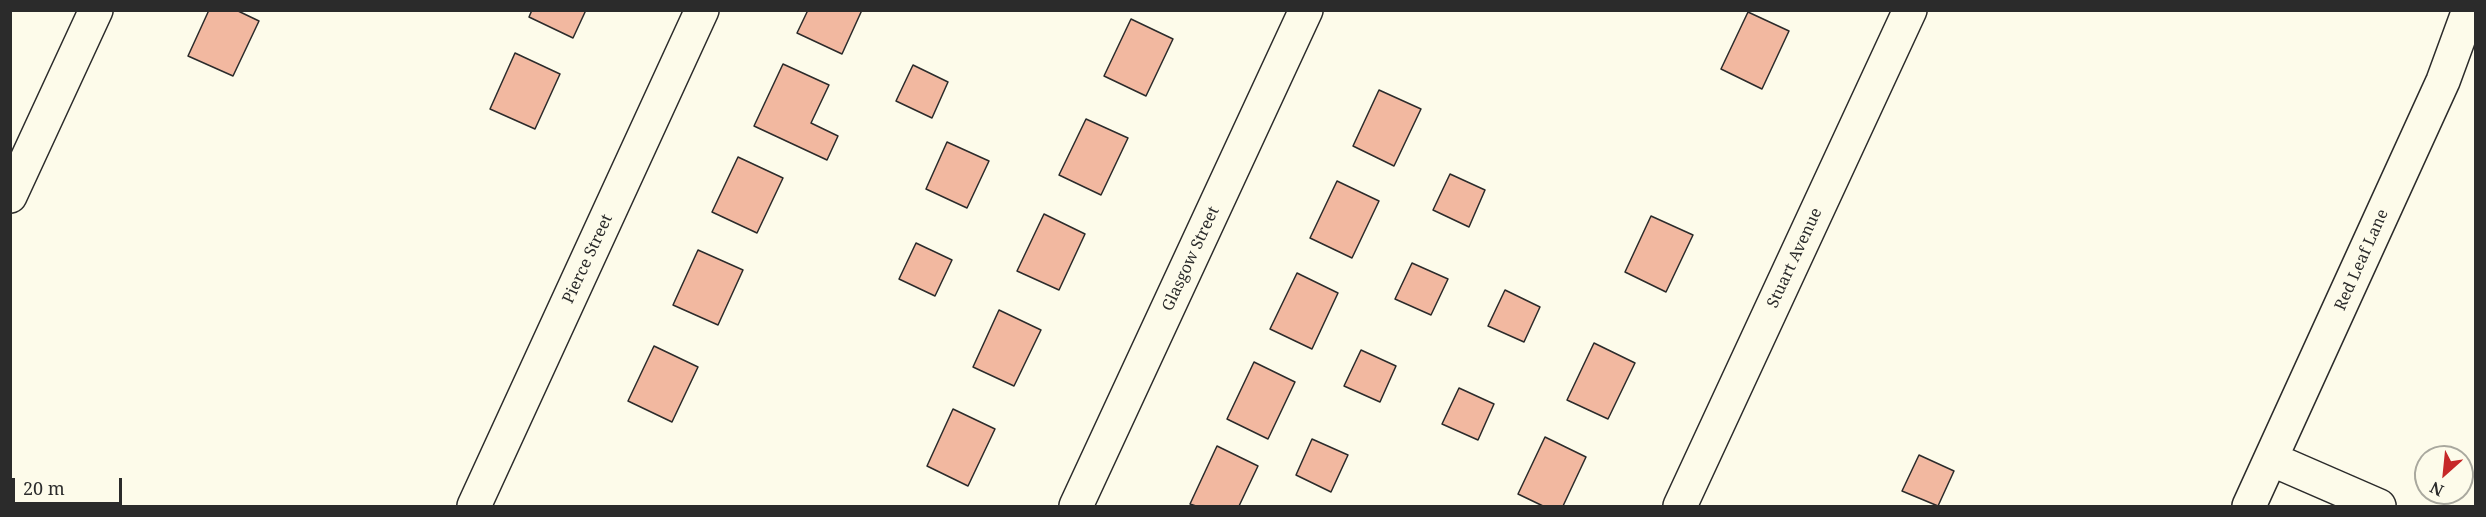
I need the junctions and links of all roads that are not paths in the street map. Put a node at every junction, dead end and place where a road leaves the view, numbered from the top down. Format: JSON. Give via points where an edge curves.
{"nodes":[{"id":1,"x":96,"y":10,"type":"edge"},
{"id":2,"x":702,"y":10,"type":"edge"},
{"id":3,"x":1306,"y":10,"type":"edge"},
{"id":4,"x":1910,"y":10,"type":"edge"},
{"id":5,"x":2469,"y":10,"type":"edge"},
{"id":6,"x":10,"y":196,"type":"edge"},
{"id":7,"x":2271,"y":459,"type":"junction"},
{"id":8,"x":474,"y":507,"type":"edge"},
{"id":9,"x":1076,"y":507,"type":"edge"},
{"id":10,"x":1680,"y":507,"type":"edge"},
{"id":11,"x":2249,"y":507,"type":"edge"},
{"id":12,"x":2379,"y":507,"type":"edge"}],
"edges":[{"from":1,"to":6,"type":"street"},
{"from":2,"to":8,"type":"street","name":"Pierce Street"},
{"from":3,"to":9,"type":"street","name":"Glasgow Street"},
{"from":4,"to":10,"type":"street","name":"Stuart Avenue"},
{"from":5,"to":7,"type":"street","name":"Red Leaf Lane","via":[[2443,81]]},
{"from":7,"to":11,"type":"street","name":"Red Leaf Lane"},
{"from":7,"to":12,"type":"street"}]}
